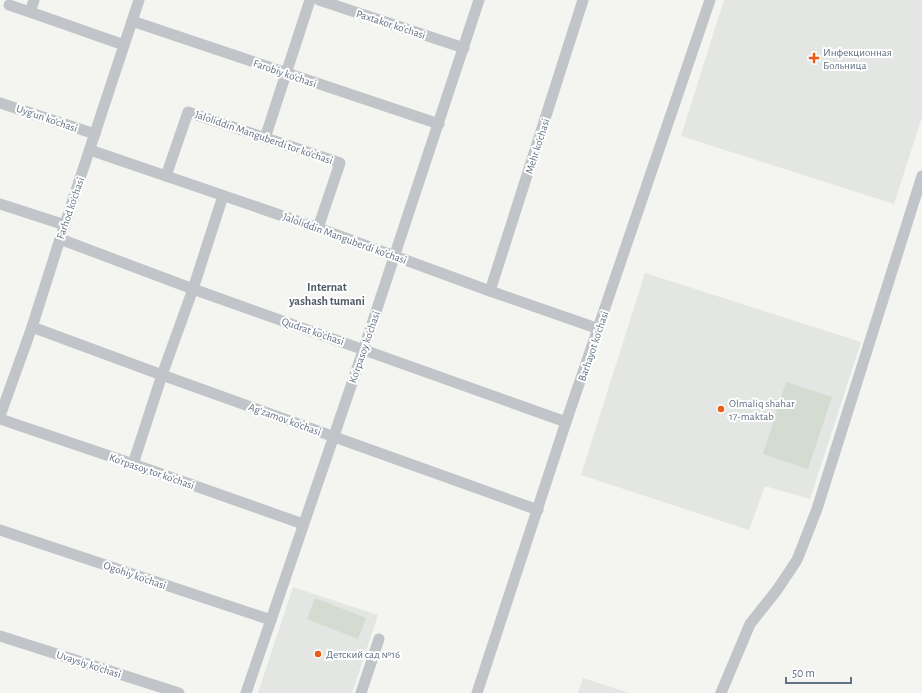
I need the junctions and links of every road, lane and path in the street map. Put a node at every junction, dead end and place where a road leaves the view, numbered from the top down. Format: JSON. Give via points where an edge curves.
{"nodes":[{"id":1,"x":34,"y":0,"type":"edge"},
{"id":2,"x":139,"y":0,"type":"edge"},
{"id":3,"x":310,"y":0,"type":"edge"},
{"id":4,"x":319,"y":0,"type":"edge"},
{"id":5,"x":479,"y":0,"type":"edge"},
{"id":6,"x":583,"y":0,"type":"edge"},
{"id":7,"x":710,"y":0,"type":"edge"},
{"id":8,"x":9,"y":5,"type":"dead end"},
{"id":9,"x":30,"y":12,"type":"junction"},
{"id":10,"x":132,"y":21,"type":"junction"},
{"id":11,"x":124,"y":45,"type":"junction"},
{"id":12,"x":464,"y":48,"type":"junction"},
{"id":13,"x":286,"y":74,"type":"junction"},
{"id":14,"x":0,"y":102,"type":"edge"},
{"id":15,"x":439,"y":124,"type":"junction"},
{"id":16,"x":95,"y":134,"type":"junction"},
{"id":17,"x":265,"y":138,"type":"junction"},
{"id":18,"x":90,"y":150,"type":"junction"},
{"id":19,"x":166,"y":176,"type":"junction"},
{"id":20,"x":922,"y":176,"type":"edge"},
{"id":21,"x":223,"y":196,"type":"junction"},
{"id":22,"x":0,"y":204,"type":"edge"},
{"id":23,"x":65,"y":225,"type":"junction"},
{"id":24,"x":318,"y":228,"type":"junction"},
{"id":25,"x":60,"y":239,"type":"junction"},
{"id":26,"x":394,"y":256,"type":"junction"},
{"id":27,"x":193,"y":289,"type":"junction"},
{"id":28,"x":490,"y":291,"type":"junction"},
{"id":29,"x":32,"y":327,"type":"junction"},
{"id":30,"x":599,"y":329,"type":"junction"},
{"id":31,"x":364,"y":348,"type":"junction"},
{"id":32,"x":162,"y":375,"type":"junction"},
{"id":33,"x":0,"y":418,"type":"edge"},
{"id":34,"x":566,"y":422,"type":"junction"},
{"id":35,"x":333,"y":437,"type":"junction"},
{"id":36,"x":133,"y":464,"type":"junction"},
{"id":37,"x":538,"y":510,"type":"junction"},
{"id":38,"x":303,"y":524,"type":"junction"},
{"id":39,"x":0,"y":530,"type":"edge"},
{"id":40,"x":271,"y":620,"type":"junction"},
{"id":41,"x":0,"y":636,"type":"edge"},
{"id":42,"x":379,"y":638,"type":"dead end"},
{"id":43,"x":179,"y":693,"type":"edge"},
{"id":44,"x":246,"y":693,"type":"edge"},
{"id":45,"x":361,"y":693,"type":"edge"},
{"id":46,"x":478,"y":693,"type":"edge"},
{"id":47,"x":721,"y":693,"type":"edge"}],
"edges":[{"from":1,"to":9,"type":"street"},
{"from":2,"to":10,"type":"street","name":"Farhod ko'chasi"},
{"from":3,"to":13,"type":"street"},
{"from":4,"to":12,"type":"street","name":"Paxtakor ko'chasi"},
{"from":5,"to":12,"type":"street","name":"Ko‘rpasoy ko'chasi"},
{"from":6,"to":28,"type":"street","name":"Mehr ko'chasi"},
{"from":7,"to":30,"type":"street","name":"Barhayot ko'chasi"},
{"from":8,"to":9,"type":"street"},
{"from":9,"to":11,"type":"street"},
{"from":10,"to":11,"type":"street","name":"Farhod ko'chasi"},
{"from":10,"to":13,"type":"street","name":"Farobiy ko'chasi"},
{"from":11,"to":16,"type":"street","name":"Farhod ko'chasi"},
{"from":12,"to":15,"type":"street","name":"Ko‘rpasoy ko'chasi"},
{"from":13,"to":15,"type":"street","name":"Farobiy ko'chasi"},
{"from":13,"to":17,"type":"street"},
{"from":14,"to":16,"type":"street","name":"Uyg‘un ko'chasi"},
{"from":15,"to":26,"type":"street","name":"Ko‘rpasoy ko'chasi"},
{"from":16,"to":18,"type":"street","name":"Farhod ko'chasi"},
{"from":17,"to":19,"type":"street","name":"Jaloliddin Manguberdi tor ko'chasi","via":[[188,112]]},
{"from":17,"to":24,"type":"street","name":"Jaloliddin Manguberdi tor ko'chasi","via":[[340,163]]},
{"from":18,"to":19,"type":"street","name":"Jaloliddin Manguberdi ko'chasi"},
{"from":18,"to":23,"type":"street","name":"Farhod ko'chasi"},
{"from":19,"to":21,"type":"street","name":"Jaloliddin Manguberdi ko'chasi"},
{"from":20,"to":47,"type":"street","via":[[817,509],[797,560],[778,590],[750,624]]},
{"from":21,"to":24,"type":"street","name":"Jaloliddin Manguberdi ko'chasi"},
{"from":21,"to":27,"type":"street"},
{"from":22,"to":23,"type":"street"},
{"from":23,"to":25,"type":"street","name":"Farhod ko'chasi"},
{"from":24,"to":26,"type":"street","name":"Jaloliddin Manguberdi ko'chasi"},
{"from":25,"to":27,"type":"street","name":"Qudrat ko'chasi"},
{"from":25,"to":29,"type":"street","name":"Farhod ko'chasi"},
{"from":26,"to":28,"type":"street","name":"Jaloliddin Manguberdi ko'chasi"},
{"from":26,"to":31,"type":"street","name":"Ko‘rpasoy ko'chasi"},
{"from":27,"to":31,"type":"street","name":"Qudrat ko'chasi"},
{"from":27,"to":32,"type":"street"},
{"from":28,"to":30,"type":"street","name":"Jaloliddin Manguberdi ko'chasi"},
{"from":29,"to":32,"type":"street","name":"Ag‘zamov ko'chasi"},
{"from":29,"to":33,"type":"street","name":"Farhod ko'chasi"},
{"from":30,"to":34,"type":"street","name":"Barhayot ko'chasi"},
{"from":31,"to":34,"type":"street","name":"Qudrat ko'chasi"},
{"from":31,"to":35,"type":"street","name":"Ko‘rpasoy ko'chasi"},
{"from":32,"to":35,"type":"street","name":"Ag‘zamov ko'chasi"},
{"from":32,"to":36,"type":"street"},
{"from":33,"to":36,"type":"street","name":"Ko‘rpasoy tor ko'chasi"},
{"from":34,"to":37,"type":"street","name":"Barhayot ko'chasi"},
{"from":35,"to":37,"type":"street","name":"Ag‘zamov ko'chasi"},
{"from":35,"to":38,"type":"street","name":"Ko‘rpasoy ko'chasi"},
{"from":36,"to":38,"type":"street","name":"Ko‘rpasoy tor ko'chasi"},
{"from":37,"to":46,"type":"street","name":"Barhayot ko'chasi"},
{"from":38,"to":40,"type":"street","name":"Ko‘rpasoy ko'chasi"},
{"from":39,"to":40,"type":"street","name":"Ogohiy ko'chasi"},
{"from":40,"to":44,"type":"street","name":"Ko‘rpasoy ko'chasi"},
{"from":41,"to":43,"type":"street","name":"Uvaysiy ko'chasi"},
{"from":42,"to":45,"type":"street"}]}
